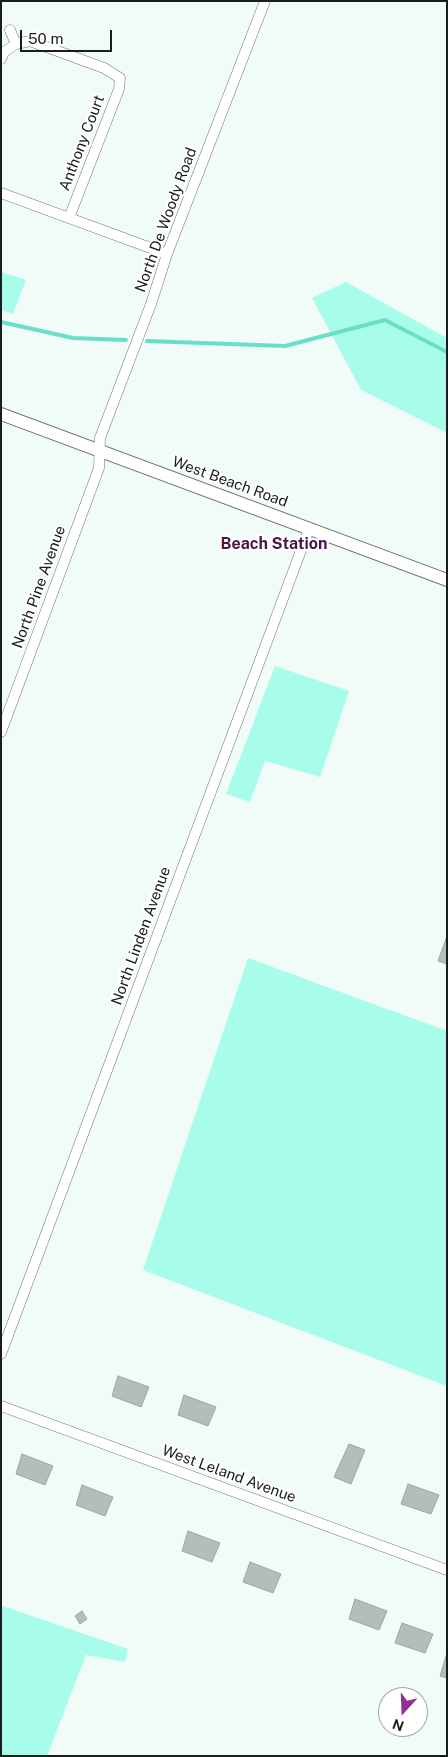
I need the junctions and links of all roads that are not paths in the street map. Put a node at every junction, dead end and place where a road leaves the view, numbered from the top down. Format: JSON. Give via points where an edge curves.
{"nodes":[{"id":1,"x":265,"y":1,"type":"edge"},
{"id":2,"x":10,"y":30,"type":"dead end"},
{"id":3,"x":16,"y":44,"type":"junction"},
{"id":4,"x":1,"y":59,"type":"edge"},
{"id":5,"x":1,"y":193,"type":"edge"},
{"id":6,"x":69,"y":218,"type":"junction"},
{"id":7,"x":167,"y":254,"type":"junction"},
{"id":8,"x":1,"y":414,"type":"edge"},
{"id":9,"x":100,"y":450,"type":"junction"},
{"id":10,"x":309,"y":528,"type":"junction"},
{"id":11,"x":447,"y":580,"type":"edge"},
{"id":12,"x":1,"y":732,"type":"edge"},
{"id":13,"x":1,"y":1354,"type":"edge"},
{"id":14,"x":1,"y":1406,"type":"edge"},
{"id":15,"x":447,"y":1570,"type":"edge"}],
"edges":[{"from":1,"to":7,"type":"street","name":"North De Woody Road"},
{"from":2,"to":3,"type":"street"},
{"from":3,"to":4,"type":"street","via":[[4,52]]},
{"from":3,"to":6,"type":"street","name":"Anthony Court","via":[[30,41],[124,75]]},
{"from":5,"to":6,"type":"street"},
{"from":6,"to":7,"type":"street"},
{"from":7,"to":9,"type":"street","name":"North De Woody Road","via":[[100,438]]},
{"from":8,"to":9,"type":"street","name":"West Beach Road"},
{"from":9,"to":10,"type":"street","name":"West Beach Road"},
{"from":9,"to":12,"type":"street","name":"North Pine Avenue","via":[[100,468]]},
{"from":10,"to":11,"type":"street","name":"West Beach Road"},
{"from":10,"to":13,"type":"street","name":"North Linden Avenue"},
{"from":14,"to":15,"type":"street","name":"West Leland Avenue"}]}
